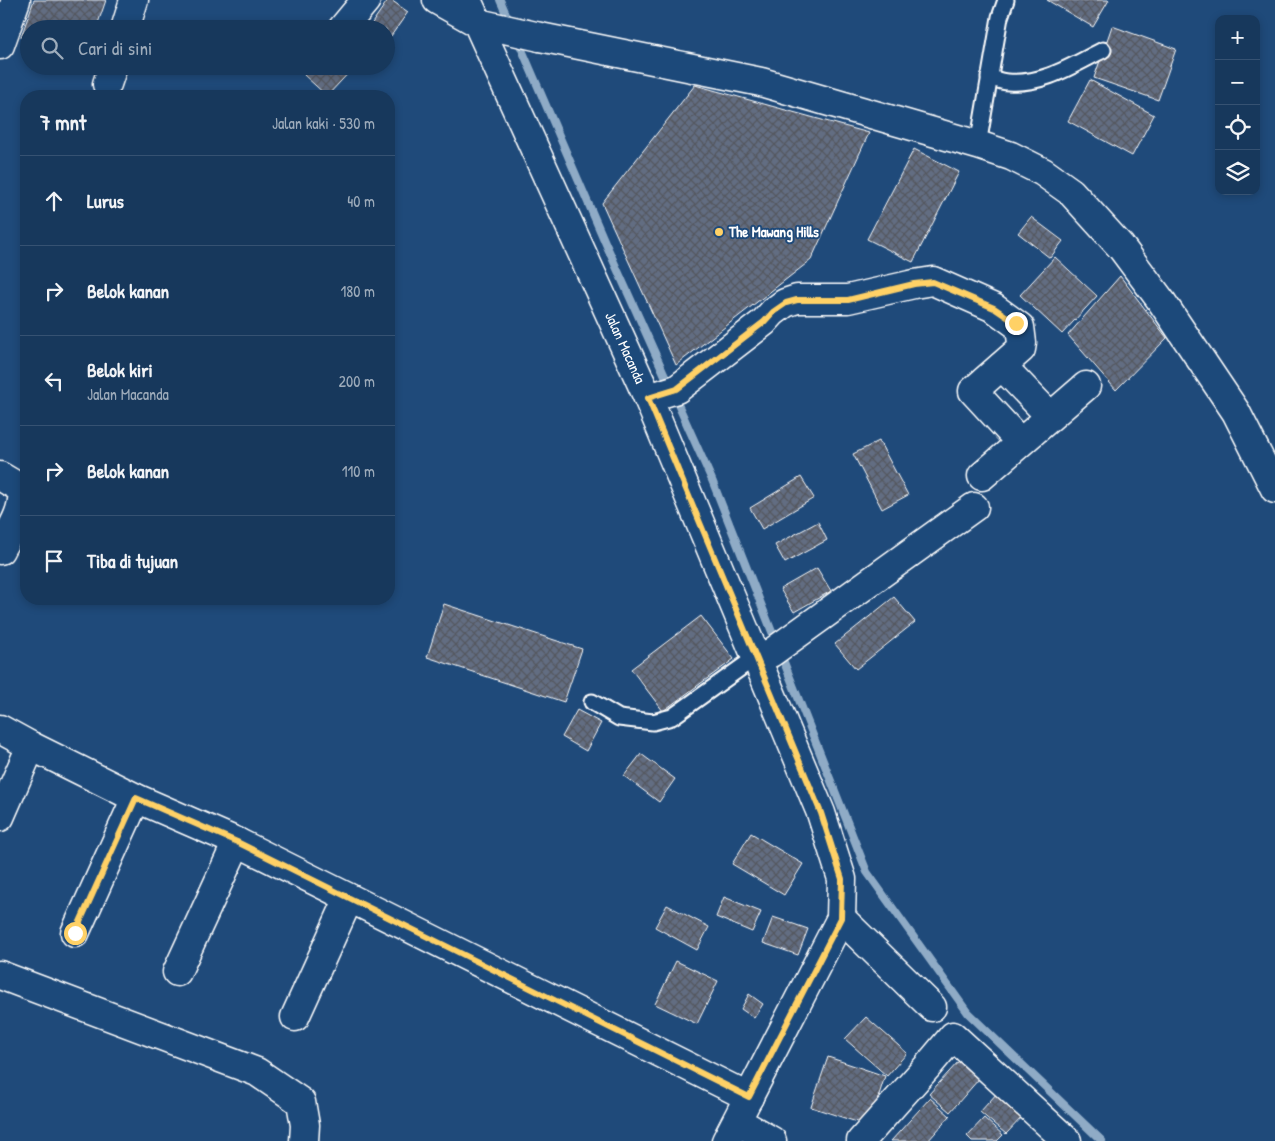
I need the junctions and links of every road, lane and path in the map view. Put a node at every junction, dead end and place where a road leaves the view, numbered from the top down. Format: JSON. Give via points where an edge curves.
{"nodes":[{"id":1,"x":16,"y":0,"type":"edge"},
{"id":2,"x":134,"y":0,"type":"edge"},
{"id":3,"x":366,"y":0,"type":"edge"},
{"id":4,"x":437,"y":0,"type":"edge"},
{"id":5,"x":1006,"y":0,"type":"edge"},
{"id":6,"x":481,"y":17,"type":"edge"},
{"id":7,"x":128,"y":20,"type":"edge"},
{"id":8,"x":349,"y":20,"type":"edge"},
{"id":9,"x":0,"y":45,"type":"edge"},
{"id":10,"x":1103,"y":50,"type":"dead end"},
{"id":11,"x":989,"y":78,"type":"junction"},
{"id":12,"x":979,"y":138,"type":"junction"},
{"id":13,"x":1002,"y":366,"type":"junction"},
{"id":14,"x":1086,"y":386,"type":"dead end"},
{"id":15,"x":660,"y":394,"type":"junction"},
{"id":16,"x":1050,"y":416,"type":"junction"},
{"id":17,"x":1020,"y":442,"type":"junction"},
{"id":18,"x":0,"y":476,"type":"edge"},
{"id":19,"x":982,"y":476,"type":"dead end"},
{"id":20,"x":20,"y":488,"type":"edge"},
{"id":21,"x":1275,"y":489,"type":"edge"},
{"id":22,"x":974,"y":507,"type":"dead end"},
{"id":23,"x":20,"y":511,"type":"edge"},
{"id":24,"x":0,"y":550,"type":"edge"},
{"id":25,"x":770,"y":651,"type":"junction"},
{"id":26,"x":592,"y":702,"type":"dead end"},
{"id":27,"x":0,"y":729,"type":"edge"},
{"id":28,"x":31,"y":746,"type":"junction"},
{"id":29,"x":136,"y":798,"type":"junction"},
{"id":30,"x":0,"y":817,"type":"edge"},
{"id":31,"x":237,"y":842,"type":"junction"},
{"id":32,"x":349,"y":898,"type":"junction"},
{"id":33,"x":841,"y":918,"type":"junction"},
{"id":34,"x":75,"y":933,"type":"dead end"},
{"id":35,"x":177,"y":972,"type":"dead end"},
{"id":36,"x":0,"y":976,"type":"edge"},
{"id":37,"x":932,"y":1007,"type":"dead end"},
{"id":38,"x":295,"y":1017,"type":"dead end"},
{"id":39,"x":749,"y":1097,"type":"junction"},
{"id":40,"x":732,"y":1135,"type":"edge"},
{"id":41,"x":1051,"y":1136,"type":"edge"},
{"id":42,"x":304,"y":1141,"type":"edge"},
{"id":43,"x":772,"y":1141,"type":"edge"},
{"id":44,"x":862,"y":1141,"type":"edge"}],
"edges":[{"from":1,"to":9,"type":"street"},
{"from":2,"to":7,"type":"street"},
{"from":3,"to":8,"type":"street"},
{"from":4,"to":6,"type":"street"},
{"from":5,"to":11,"type":"lane"},
{"from":6,"to":12,"type":"street","via":[[540,37],[761,82]]},
{"from":6,"to":15,"type":"street","name":"Jalan Macanda"},
{"from":10,"to":11,"type":"lane","via":[[1038,80],[1007,82]]},
{"from":11,"to":12,"type":"lane"},
{"from":12,"to":21,"type":"street","via":[[1043,172],[1071,192],[1121,247],[1236,412]]},
{"from":13,"to":15,"type":"street","via":[[1021,349],[1020,327],[994,308],[933,282],[848,300],[786,303],[764,322]]},
{"from":13,"to":16,"type":"street"},
{"from":13,"to":17,"type":"street","via":[[973,391]]},
{"from":14,"to":16,"type":"street"},
{"from":15,"to":25,"type":"street","name":"Jalan Macanda"},
{"from":16,"to":17,"type":"street"},
{"from":17,"to":19,"type":"street"},
{"from":18,"to":20,"type":"street"},
{"from":22,"to":25,"type":"street"},
{"from":23,"to":24,"type":"street"},
{"from":25,"to":26,"type":"lane","via":[[672,717],[653,722],[619,718]]},
{"from":25,"to":33,"type":"street","name":"Jalan Macanda","via":[[842,879]]},
{"from":27,"to":28,"type":"street"},
{"from":28,"to":29,"type":"street"},
{"from":28,"to":30,"type":"street"},
{"from":29,"to":31,"type":"street"},
{"from":29,"to":34,"type":"street"},
{"from":31,"to":32,"type":"street"},
{"from":31,"to":35,"type":"street"},
{"from":32,"to":38,"type":"street"},
{"from":32,"to":39,"type":"street"},
{"from":33,"to":37,"type":"street"},
{"from":33,"to":39,"type":"street","name":"Jalan Macanda"},
{"from":36,"to":42,"type":"street","via":[[257,1072],[301,1102],[306,1125]]},
{"from":39,"to":40,"type":"street","name":"Jalan Macanda"},
{"from":40,"to":43,"type":"street"},
{"from":41,"to":44,"type":"street","via":[[953,1036]]}]}
